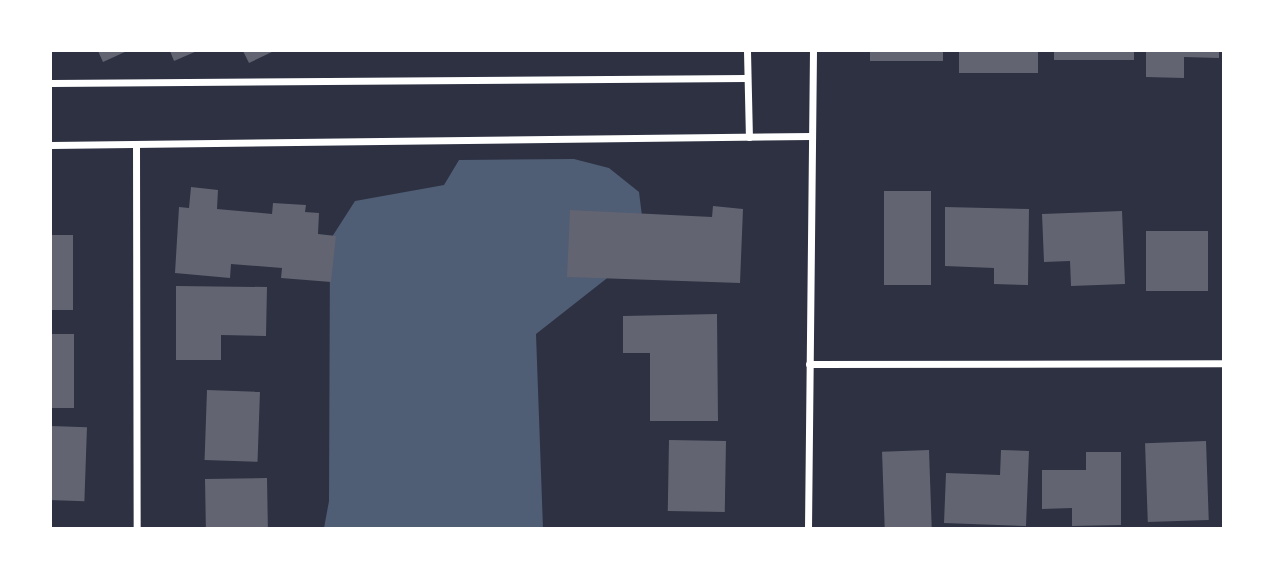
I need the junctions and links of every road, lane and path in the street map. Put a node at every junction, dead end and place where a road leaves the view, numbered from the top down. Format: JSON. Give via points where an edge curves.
{"nodes":[{"id":1,"x":747,"y":51,"type":"edge"},
{"id":2,"x":813,"y":51,"type":"edge"},
{"id":3,"x":746,"y":78,"type":"junction"},
{"id":4,"x":51,"y":83,"type":"edge"},
{"id":5,"x":811,"y":136,"type":"junction"},
{"id":6,"x":749,"y":137,"type":"junction"},
{"id":7,"x":136,"y":144,"type":"junction"},
{"id":8,"x":51,"y":145,"type":"edge"},
{"id":9,"x":1223,"y":363,"type":"edge"},
{"id":10,"x":809,"y":364,"type":"junction"},
{"id":11,"x":137,"y":528,"type":"edge"},
{"id":12,"x":808,"y":528,"type":"edge"}],
"edges":[{"from":1,"to":3,"type":"street"},
{"from":2,"to":5,"type":"street"},
{"from":3,"to":4,"type":"street"},
{"from":3,"to":6,"type":"street"},
{"from":5,"to":6,"type":"street"},
{"from":5,"to":10,"type":"street"},
{"from":6,"to":7,"type":"street"},
{"from":7,"to":8,"type":"street"},
{"from":7,"to":11,"type":"street"},
{"from":9,"to":10,"type":"street"},
{"from":10,"to":12,"type":"street"}]}
